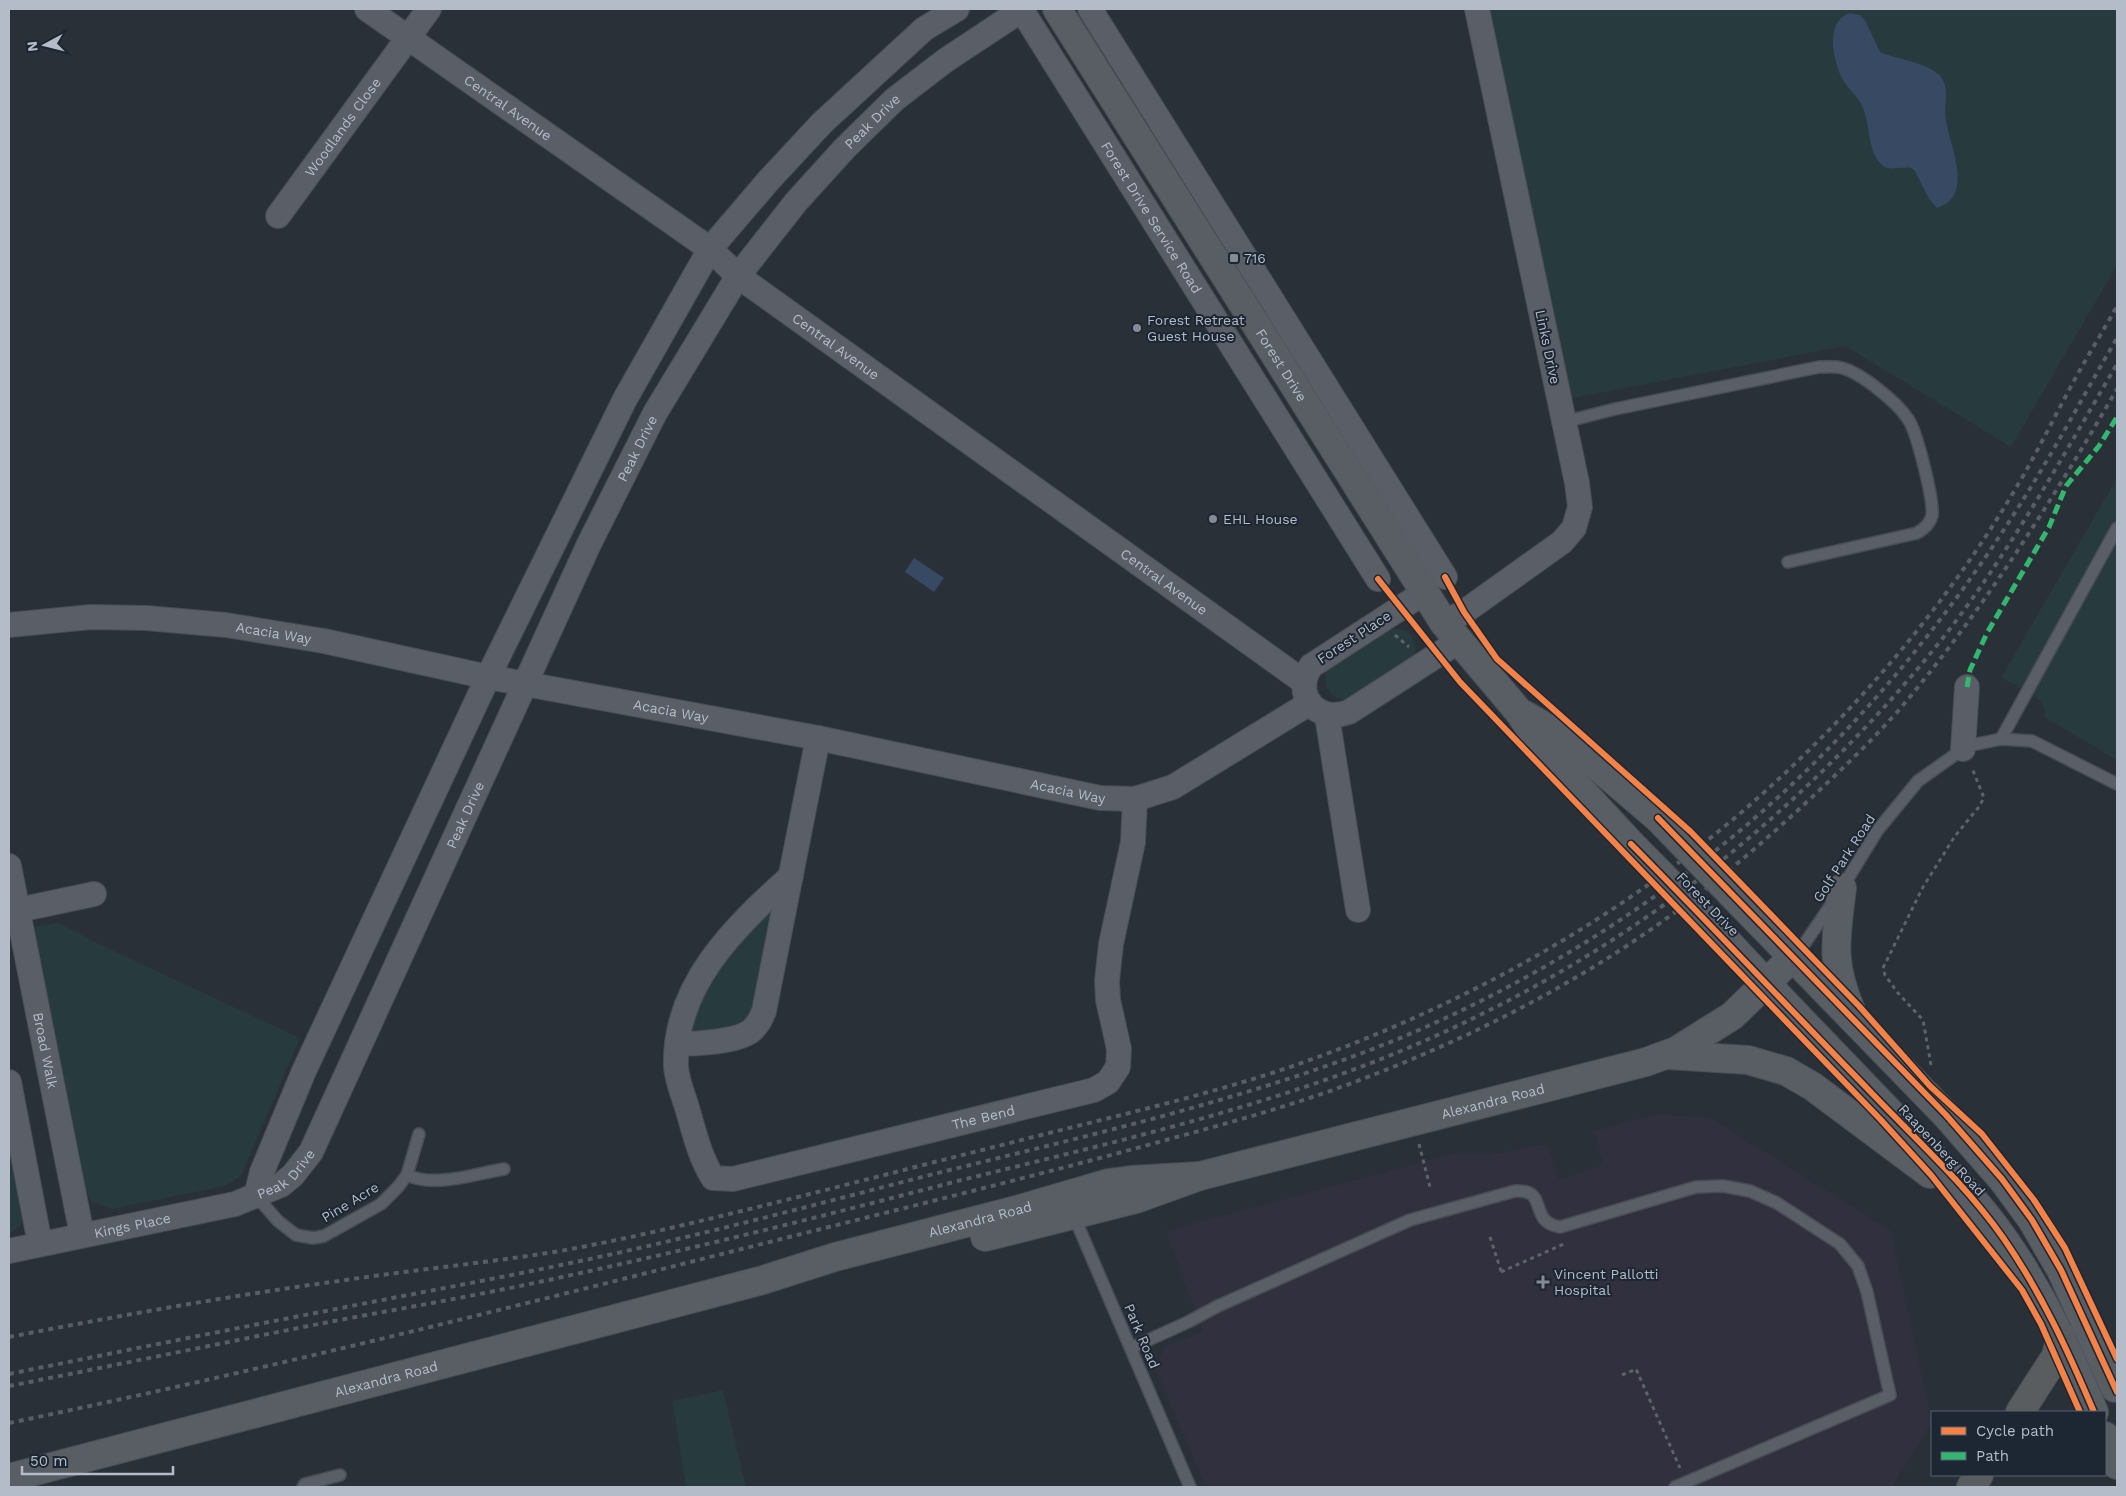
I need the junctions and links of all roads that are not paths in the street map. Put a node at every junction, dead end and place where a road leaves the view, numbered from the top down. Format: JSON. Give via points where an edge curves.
{"nodes":[{"id":1,"x":367,"y":9,"type":"edge"},
{"id":2,"x":429,"y":9,"type":"edge"},
{"id":3,"x":957,"y":9,"type":"edge"},
{"id":4,"x":1022,"y":9,"type":"edge"},
{"id":5,"x":1057,"y":9,"type":"edge"},
{"id":6,"x":1090,"y":9,"type":"edge"},
{"id":7,"x":1477,"y":9,"type":"edge"},
{"id":8,"x":408,"y":38,"type":"junction"},
{"id":9,"x":278,"y":216,"type":"dead end"},
{"id":10,"x":710,"y":249,"type":"junction"},
{"id":11,"x":738,"y":276,"type":"junction"},
{"id":12,"x":1564,"y":422,"type":"junction"},
{"id":13,"x":2117,"y":528,"type":"edge"},
{"id":14,"x":1788,"y":562,"type":"dead end"},
{"id":15,"x":1378,"y":579,"type":"dead end"},
{"id":16,"x":1435,"y":585,"type":"junction"},
{"id":17,"x":9,"y":625,"type":"edge"},
{"id":18,"x":1452,"y":632,"type":"junction"},
{"id":19,"x":488,"y":677,"type":"junction"},
{"id":20,"x":526,"y":683,"type":"junction"},
{"id":21,"x":1968,"y":687,"type":"dead end"},
{"id":22,"x":1314,"y":700,"type":"junction"},
{"id":23,"x":1519,"y":712,"type":"junction"},
{"id":24,"x":818,"y":738,"type":"junction"},
{"id":25,"x":2002,"y":739,"type":"junction"},
{"id":26,"x":1966,"y":756,"type":"junction"},
{"id":27,"x":2117,"y":784,"type":"edge"},
{"id":28,"x":1135,"y":800,"type":"junction"},
{"id":29,"x":9,"y":866,"type":"edge"},
{"id":30,"x":791,"y":876,"type":"junction"},
{"id":31,"x":1842,"y":888,"type":"junction"},
{"id":32,"x":94,"y":894,"type":"dead end"},
{"id":33,"x":1358,"y":910,"type":"dead end"},
{"id":34,"x":13,"y":911,"type":"edge"},
{"id":35,"x":1792,"y":957,"type":"junction"},
{"id":36,"x":1766,"y":983,"type":"junction"},
{"id":37,"x":1855,"y":1021,"type":"junction"},
{"id":38,"x":677,"y":1044,"type":"junction"},
{"id":39,"x":1666,"y":1055,"type":"junction"},
{"id":40,"x":9,"y":1082,"type":"edge"},
{"id":41,"x":419,"y":1134,"type":"dead end"},
{"id":42,"x":504,"y":1169,"type":"dead end"},
{"id":43,"x":406,"y":1175,"type":"junction"},
{"id":44,"x":256,"y":1196,"type":"junction"},
{"id":45,"x":1070,"y":1206,"type":"junction"},
{"id":46,"x":1989,"y":1220,"type":"junction"},
{"id":47,"x":82,"y":1235,"type":"junction"},
{"id":48,"x":40,"y":1244,"type":"junction"},
{"id":49,"x":9,"y":1251,"type":"edge"},
{"id":50,"x":2061,"y":1336,"type":"junction"},
{"id":51,"x":1131,"y":1348,"type":"junction"},
{"id":52,"x":2112,"y":1374,"type":"edge"},
{"id":53,"x":2117,"y":1392,"type":"edge"},
{"id":54,"x":2021,"y":1411,"type":"edge"},
{"id":55,"x":2094,"y":1411,"type":"edge"},
{"id":56,"x":2106,"y":1438,"type":"edge"},
{"id":57,"x":2117,"y":1465,"type":"edge"},
{"id":58,"x":340,"y":1475,"type":"dead end"},
{"id":59,"x":1978,"y":1476,"type":"edge"},
{"id":60,"x":9,"y":1478,"type":"edge"},
{"id":61,"x":303,"y":1487,"type":"edge"},
{"id":62,"x":1190,"y":1487,"type":"edge"},
{"id":63,"x":1675,"y":1487,"type":"edge"},
{"id":64,"x":1971,"y":1487,"type":"edge"}],
"edges":[{"from":1,"to":8,"type":"street","name":"Central Avenue"},
{"from":2,"to":8,"type":"street","name":"Woodlands Close"},
{"from":3,"to":10,"type":"street","name":"Peak Drive","via":[[924,29],[822,123]]},
{"from":4,"to":11,"type":"street","name":"Peak Drive","via":[[894,99],[796,202]]},
{"from":4,"to":15,"type":"street","name":"Forest Drive Service Road"},
{"from":5,"to":16,"type":"main road","name":"Forest Drive"},
{"from":6,"to":16,"type":"street"},
{"from":7,"to":12,"type":"street","name":"Links Drive"},
{"from":8,"to":9,"type":"street","name":"Woodlands Close"},
{"from":8,"to":10,"type":"street","name":"Central Avenue"},
{"from":10,"to":11,"type":"street","name":"Central Avenue"},
{"from":10,"to":19,"type":"street","name":"Peak Drive","via":[[625,399]]},
{"from":11,"to":20,"type":"street","name":"Peak Drive","via":[[654,413],[589,544]]},
{"from":11,"to":22,"type":"street","name":"Central Avenue"},
{"from":12,"to":14,"type":"lane","via":[[1819,367],[1837,367],[1852,372],[1891,399],[1909,420],[1917,437],[1932,516],[1917,532]]},
{"from":12,"to":18,"type":"street","name":"Links Drive","via":[[1580,507],[1574,528],[1544,556],[1464,612]]},
{"from":13,"to":25,"type":"lane"},
{"from":16,"to":18,"type":"main road","name":"Forest Drive"},
{"from":16,"to":22,"type":"street","name":"Forest Place","via":[[1317,660],[1306,672]]},
{"from":17,"to":19,"type":"street","name":"Acacia Way","via":[[90,617],[226,625],[324,641]]},
{"from":18,"to":22,"type":"street","via":[[1349,712],[1338,716]]},
{"from":18,"to":23,"type":"main road","name":"Forest Drive"},
{"from":19,"to":20,"type":"street","name":"Acacia Way"},
{"from":19,"to":44,"type":"street","name":"Peak Drive","via":[[304,1071],[262,1172]]},
{"from":20,"to":24,"type":"street","name":"Acacia Way"},
{"from":20,"to":44,"type":"street","name":"Peak Drive","via":[[311,1152],[281,1184]]},
{"from":21,"to":26,"type":"street"},
{"from":22,"to":28,"type":"street","name":"Acacia Way","via":[[1172,787]]},
{"from":22,"to":33,"type":"street"},
{"from":23,"to":35,"type":"main road","name":"Forest Drive","bridge":true,"via":[[1564,738],[1658,818]]},
{"from":23,"to":36,"type":"main road","name":"Forest Drive","bridge":true,"via":[[1545,750]]},
{"from":24,"to":28,"type":"street","name":"Acacia Way","via":[[1100,798]]},
{"from":24,"to":30,"type":"street"},
{"from":25,"to":26,"type":"lane","name":"Golf Park Road"},
{"from":25,"to":27,"type":"lane","name":"Golf Park Road","via":[[2032,741]]},
{"from":26,"to":31,"type":"lane","name":"Golf Park Road","via":[[1918,781],[1876,831]]},
{"from":28,"to":38,"type":"street","name":"The Bend","via":[[1133,842],[1111,944],[1107,981],[1119,1049],[1118,1067],[1108,1082],[1094,1090],[734,1179],[713,1178],[702,1161],[676,1069]]},
{"from":29,"to":34,"type":"street","name":"Broad Walk"},
{"from":30,"to":38,"type":"street","name":"The Bend","via":[[726,939],[707,965],[689,998]]},
{"from":30,"to":38,"type":"street","via":[[768,998],[759,1023],[743,1035],[696,1044]]},
{"from":31,"to":35,"type":"lane","name":"Golf Park Road"},
{"from":31,"to":37,"type":"main road","via":[[1836,943],[1837,969]]},
{"from":32,"to":34,"type":"street"},
{"from":34,"to":47,"type":"street","name":"Broad Walk"},
{"from":35,"to":36,"type":"main road","name":"Alexandra Road"},
{"from":35,"to":37,"type":"main road","name":"Raapenberg Road"},
{"from":36,"to":39,"type":"main road","name":"Alexandra Road","via":[[1732,1016]]},
{"from":36,"to":46,"type":"main road","name":"Raapenberg Road"},
{"from":37,"to":52,"type":"main road","name":"Raapenberg Road","via":[[1946,1115],[2002,1179],[2032,1220],[2061,1270]]},
{"from":39,"to":45,"type":"main road","name":"Alexandra Road","via":[[1635,1066],[1200,1176],[1109,1184]]},
{"from":39,"to":46,"type":"main road","via":[[1748,1060],[1786,1071],[1812,1086]]},
{"from":40,"to":48,"type":"street"},
{"from":41,"to":43,"type":"lane","name":"Pine Acre"},
{"from":42,"to":43,"type":"lane","via":[[431,1182]]},
{"from":43,"to":44,"type":"lane","name":"Pine Acre","via":[[381,1204],[324,1236],[313,1238],[296,1235],[278,1221]]},
{"from":44,"to":47,"type":"street","name":"Kings Place","via":[[214,1210]]},
{"from":45,"to":51,"type":"lane","name":"Park Road"},
{"from":45,"to":60,"type":"main road","name":"Alexandra Road","via":[[835,1257],[763,1280]]},
{"from":46,"to":50,"type":"main road","name":"Raapenberg Road","via":[[2031,1280]]},
{"from":47,"to":48,"type":"street","name":"Kings Place"},
{"from":48,"to":49,"type":"street","name":"Kings Place"},
{"from":50,"to":54,"type":"highway","via":[[2056,1356]]},
{"from":50,"to":55,"type":"main road","name":"Raapenberg Road"},
{"from":51,"to":62,"type":"lane","name":"Park Road"},
{"from":51,"to":63,"type":"lane","via":[[1410,1220],[1514,1191],[1526,1190],[1534,1196],[1542,1218],[1550,1226],[1560,1228],[1696,1187],[1723,1186],[1750,1192],[1777,1203],[1840,1244],[1858,1266],[1867,1292],[1890,1396]]},
{"from":52,"to":53,"type":"main road","name":"Raapenberg Road"},
{"from":56,"to":57,"type":"main road"},
{"from":58,"to":61,"type":"lane"},
{"from":59,"to":64,"type":"highway"}]}
